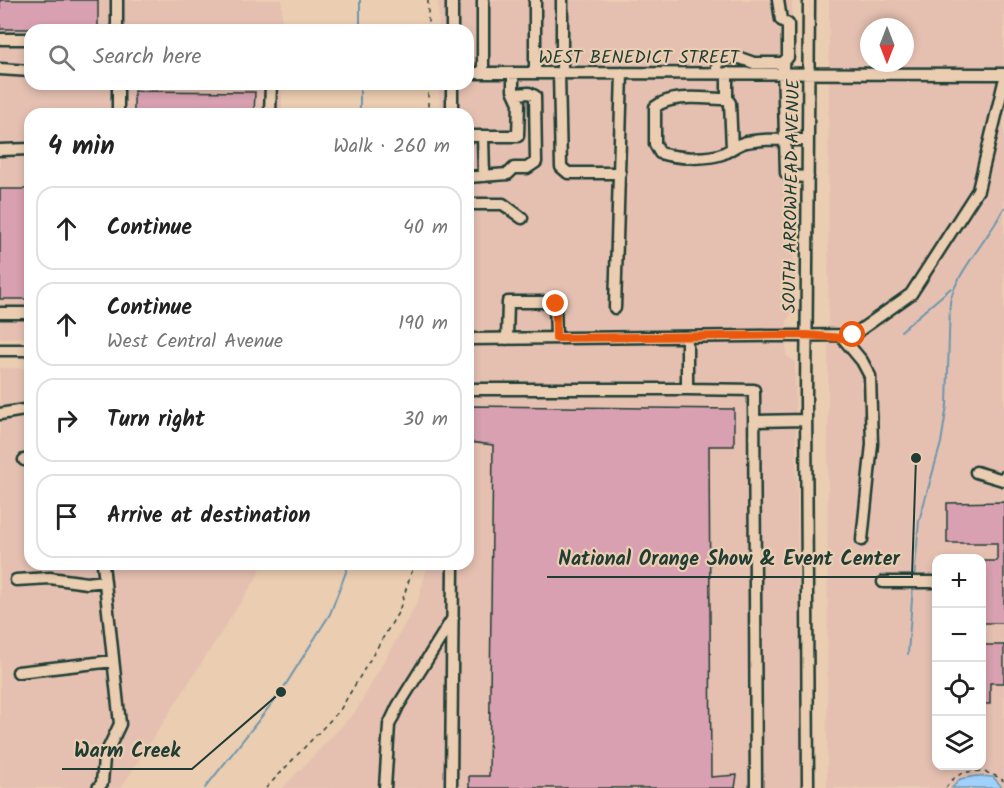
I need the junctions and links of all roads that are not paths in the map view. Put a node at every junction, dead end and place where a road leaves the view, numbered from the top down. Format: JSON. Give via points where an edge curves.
{"nodes":[{"id":1,"x":117,"y":0,"type":"edge"},
{"id":2,"x":452,"y":0,"type":"edge"},
{"id":3,"x":483,"y":0,"type":"edge"},
{"id":4,"x":535,"y":0,"type":"edge"},
{"id":5,"x":562,"y":0,"type":"edge"},
{"id":6,"x":778,"y":0,"type":"edge"},
{"id":7,"x":809,"y":0,"type":"edge"},
{"id":8,"x":117,"y":24,"type":"edge"},
{"id":9,"x":452,"y":24,"type":"edge"},
{"id":10,"x":788,"y":24,"type":"junction"},
{"id":11,"x":809,"y":24,"type":"junction"},
{"id":12,"x":0,"y":39,"type":"edge"},
{"id":13,"x":24,"y":39,"type":"edge"},
{"id":14,"x":783,"y":68,"type":"junction"},
{"id":15,"x":0,"y":69,"type":"edge"},
{"id":16,"x":24,"y":71,"type":"edge"},
{"id":17,"x":474,"y":73,"type":"edge"},
{"id":18,"x":483,"y":73,"type":"junction"},
{"id":19,"x":513,"y":73,"type":"junction"},
{"id":20,"x":535,"y":73,"type":"junction"},
{"id":21,"x":561,"y":73,"type":"junction"},
{"id":22,"x":622,"y":73,"type":"junction"},
{"id":23,"x":722,"y":73,"type":"junction"},
{"id":24,"x":809,"y":73,"type":"junction"},
{"id":25,"x":1004,"y":74,"type":"edge"},
{"id":26,"x":1004,"y":82,"type":"edge"},
{"id":27,"x":118,"y":90,"type":"edge"},
{"id":28,"x":270,"y":90,"type":"edge"},
{"id":29,"x":452,"y":90,"type":"edge"},
{"id":30,"x":515,"y":94,"type":"junction"},
{"id":31,"x":728,"y":99,"type":"junction"},
{"id":32,"x":118,"y":108,"type":"edge"},
{"id":33,"x":270,"y":108,"type":"edge"},
{"id":34,"x":452,"y":108,"type":"edge"},
{"id":35,"x":474,"y":136,"type":"edge"},
{"id":36,"x":483,"y":136,"type":"junction"},
{"id":37,"x":785,"y":140,"type":"junction"},
{"id":38,"x":808,"y":140,"type":"junction"},
{"id":39,"x":732,"y":148,"type":"junction"},
{"id":40,"x":24,"y":149,"type":"edge"},
{"id":41,"x":0,"y":150,"type":"edge"},
{"id":42,"x":620,"y":173,"type":"junction"},
{"id":43,"x":484,"y":176,"type":"junction"},
{"id":44,"x":474,"y":177,"type":"edge"},
{"id":45,"x":808,"y":177,"type":"junction"},
{"id":46,"x":474,"y":204,"type":"edge"},
{"id":47,"x":522,"y":218,"type":"dead end"},
{"id":48,"x":615,"y":308,"type":"dead end"},
{"id":49,"x":0,"y":313,"type":"edge"},
{"id":50,"x":24,"y":313,"type":"edge"},
{"id":51,"x":806,"y":335,"type":"junction"},
{"id":52,"x":687,"y":337,"type":"junction"},
{"id":53,"x":556,"y":338,"type":"junction"},
{"id":54,"x":842,"y":338,"type":"junction"},
{"id":55,"x":474,"y":339,"type":"edge"},
{"id":56,"x":507,"y":339,"type":"junction"},
{"id":57,"x":0,"y":350,"type":"edge"},
{"id":58,"x":24,"y":350,"type":"edge"},
{"id":59,"x":474,"y":389,"type":"edge"},
{"id":60,"x":687,"y":389,"type":"junction"},
{"id":61,"x":24,"y":411,"type":"edge"},
{"id":62,"x":0,"y":414,"type":"edge"},
{"id":63,"x":806,"y":420,"type":"junction"},
{"id":64,"x":755,"y":421,"type":"junction"},
{"id":65,"x":976,"y":472,"type":"dead end"},
{"id":66,"x":1004,"y":477,"type":"edge"},
{"id":67,"x":862,"y":540,"type":"dead end"},
{"id":68,"x":104,"y":570,"type":"edge"},
{"id":69,"x":453,"y":570,"type":"edge"},
{"id":70,"x":16,"y":580,"type":"dead end"},
{"id":71,"x":105,"y":580,"type":"junction"},
{"id":72,"x":884,"y":582,"type":"dead end"},
{"id":73,"x":932,"y":582,"type":"edge"},
{"id":74,"x":453,"y":618,"type":"junction"},
{"id":75,"x":113,"y":661,"type":"junction"},
{"id":76,"x":18,"y":672,"type":"dead end"},
{"id":77,"x":98,"y":788,"type":"edge"},
{"id":78,"x":384,"y":788,"type":"edge"},
{"id":79,"x":451,"y":788,"type":"edge"},
{"id":80,"x":756,"y":788,"type":"edge"},
{"id":81,"x":808,"y":788,"type":"edge"}],
"edges":[{"from":1,"to":8,"type":"street"},
{"from":2,"to":9,"type":"street"},
{"from":3,"to":18,"type":"street"},
{"from":4,"to":20,"type":"street"},
{"from":5,"to":21,"type":"street"},
{"from":6,"to":10,"type":"street","via":[[778,15]]},
{"from":7,"to":11,"type":"street","name":"SOUTH ARROWHEAD AVENUE"},
{"from":10,"to":11,"type":"street"},
{"from":10,"to":14,"type":"street","via":[[788,57]]},
{"from":11,"to":24,"type":"street","name":"SOUTH ARROWHEAD AVENUE"},
{"from":12,"to":13,"type":"street"},
{"from":14,"to":23,"type":"street","name":"WEST BENEDICT STREET"},
{"from":14,"to":23,"type":"street","via":[[737,57],[719,58]]},
{"from":14,"to":24,"type":"street","name":"WEST BENEDICT STREET"},
{"from":14,"to":37,"type":"street"},
{"from":15,"to":16,"type":"street"},
{"from":17,"to":18,"type":"street","name":"WEST BENEDICT STREET"},
{"from":18,"to":19,"type":"street","name":"WEST BENEDICT STREET"},
{"from":19,"to":20,"type":"street","name":"WEST BENEDICT STREET"},
{"from":19,"to":30,"type":"street"},
{"from":20,"to":21,"type":"street","name":"WEST BENEDICT STREET"},
{"from":21,"to":22,"type":"street","name":"WEST BENEDICT STREET"},
{"from":21,"to":42,"type":"street","via":[[563,170]]},
{"from":22,"to":23,"type":"street","name":"WEST BENEDICT STREET"},
{"from":22,"to":42,"type":"street"},
{"from":23,"to":31,"type":"street"},
{"from":24,"to":25,"type":"street","name":"WEST BENEDICT STREET"},
{"from":24,"to":38,"type":"street","name":"SOUTH ARROWHEAD AVENUE"},
{"from":26,"to":54,"type":"street","via":[[978,190],[911,294],[873,324]]},
{"from":27,"to":32,"type":"street"},
{"from":28,"to":33,"type":"street"},
{"from":29,"to":34,"type":"street"},
{"from":30,"to":36,"type":"street","via":[[519,103],[518,136]]},
{"from":30,"to":43,"type":"street","via":[[536,96],[536,162],[527,168],[514,168],[508,174]]},
{"from":31,"to":39,"type":"street"},
{"from":31,"to":39,"type":"street","via":[[662,101],[655,107],[655,144],[660,153],[670,156],[711,156]]},
{"from":35,"to":36,"type":"street"},
{"from":36,"to":43,"type":"street"},
{"from":37,"to":38,"type":"street"},
{"from":37,"to":39,"type":"street","via":[[744,142]]},
{"from":37,"to":45,"type":"street","via":[[787,176]]},
{"from":38,"to":45,"type":"street","name":"SOUTH ARROWHEAD AVENUE"},
{"from":40,"to":41,"type":"street"},
{"from":42,"to":48,"type":"street"},
{"from":43,"to":44,"type":"street"},
{"from":45,"to":51,"type":"street","name":"SOUTH ARROWHEAD AVENUE"},
{"from":46,"to":47,"type":"street","via":[[503,204]]},
{"from":49,"to":50,"type":"street"},
{"from":51,"to":52,"type":"street"},
{"from":51,"to":54,"type":"street"},
{"from":51,"to":63,"type":"street","name":"SOUTH ARROWHEAD AVENUE"},
{"from":52,"to":53,"type":"street"},
{"from":52,"to":60,"type":"street"},
{"from":53,"to":56,"type":"street"},
{"from":53,"to":56,"type":"street","via":[[555,303],[508,302]]},
{"from":54,"to":67,"type":"street","via":[[870,376],[872,454]]},
{"from":55,"to":56,"type":"street"},
{"from":57,"to":58,"type":"street"},
{"from":59,"to":60,"type":"street"},
{"from":60,"to":64,"type":"street","via":[[754,390]]},
{"from":61,"to":62,"type":"street"},
{"from":63,"to":64,"type":"street"},
{"from":63,"to":81,"type":"street","name":"SOUTH ARROWHEAD AVENUE"},
{"from":64,"to":80,"type":"street"},
{"from":65,"to":66,"type":"street","via":[[1003,480]]},
{"from":68,"to":71,"type":"street"},
{"from":69,"to":74,"type":"street"},
{"from":70,"to":71,"type":"street"},
{"from":71,"to":75,"type":"street"},
{"from":72,"to":73,"type":"street"},
{"from":74,"to":78,"type":"street","via":[[389,725]]},
{"from":74,"to":79,"type":"street"},
{"from":75,"to":76,"type":"street"},
{"from":75,"to":77,"type":"street","via":[[120,724],[104,758]]}]}
